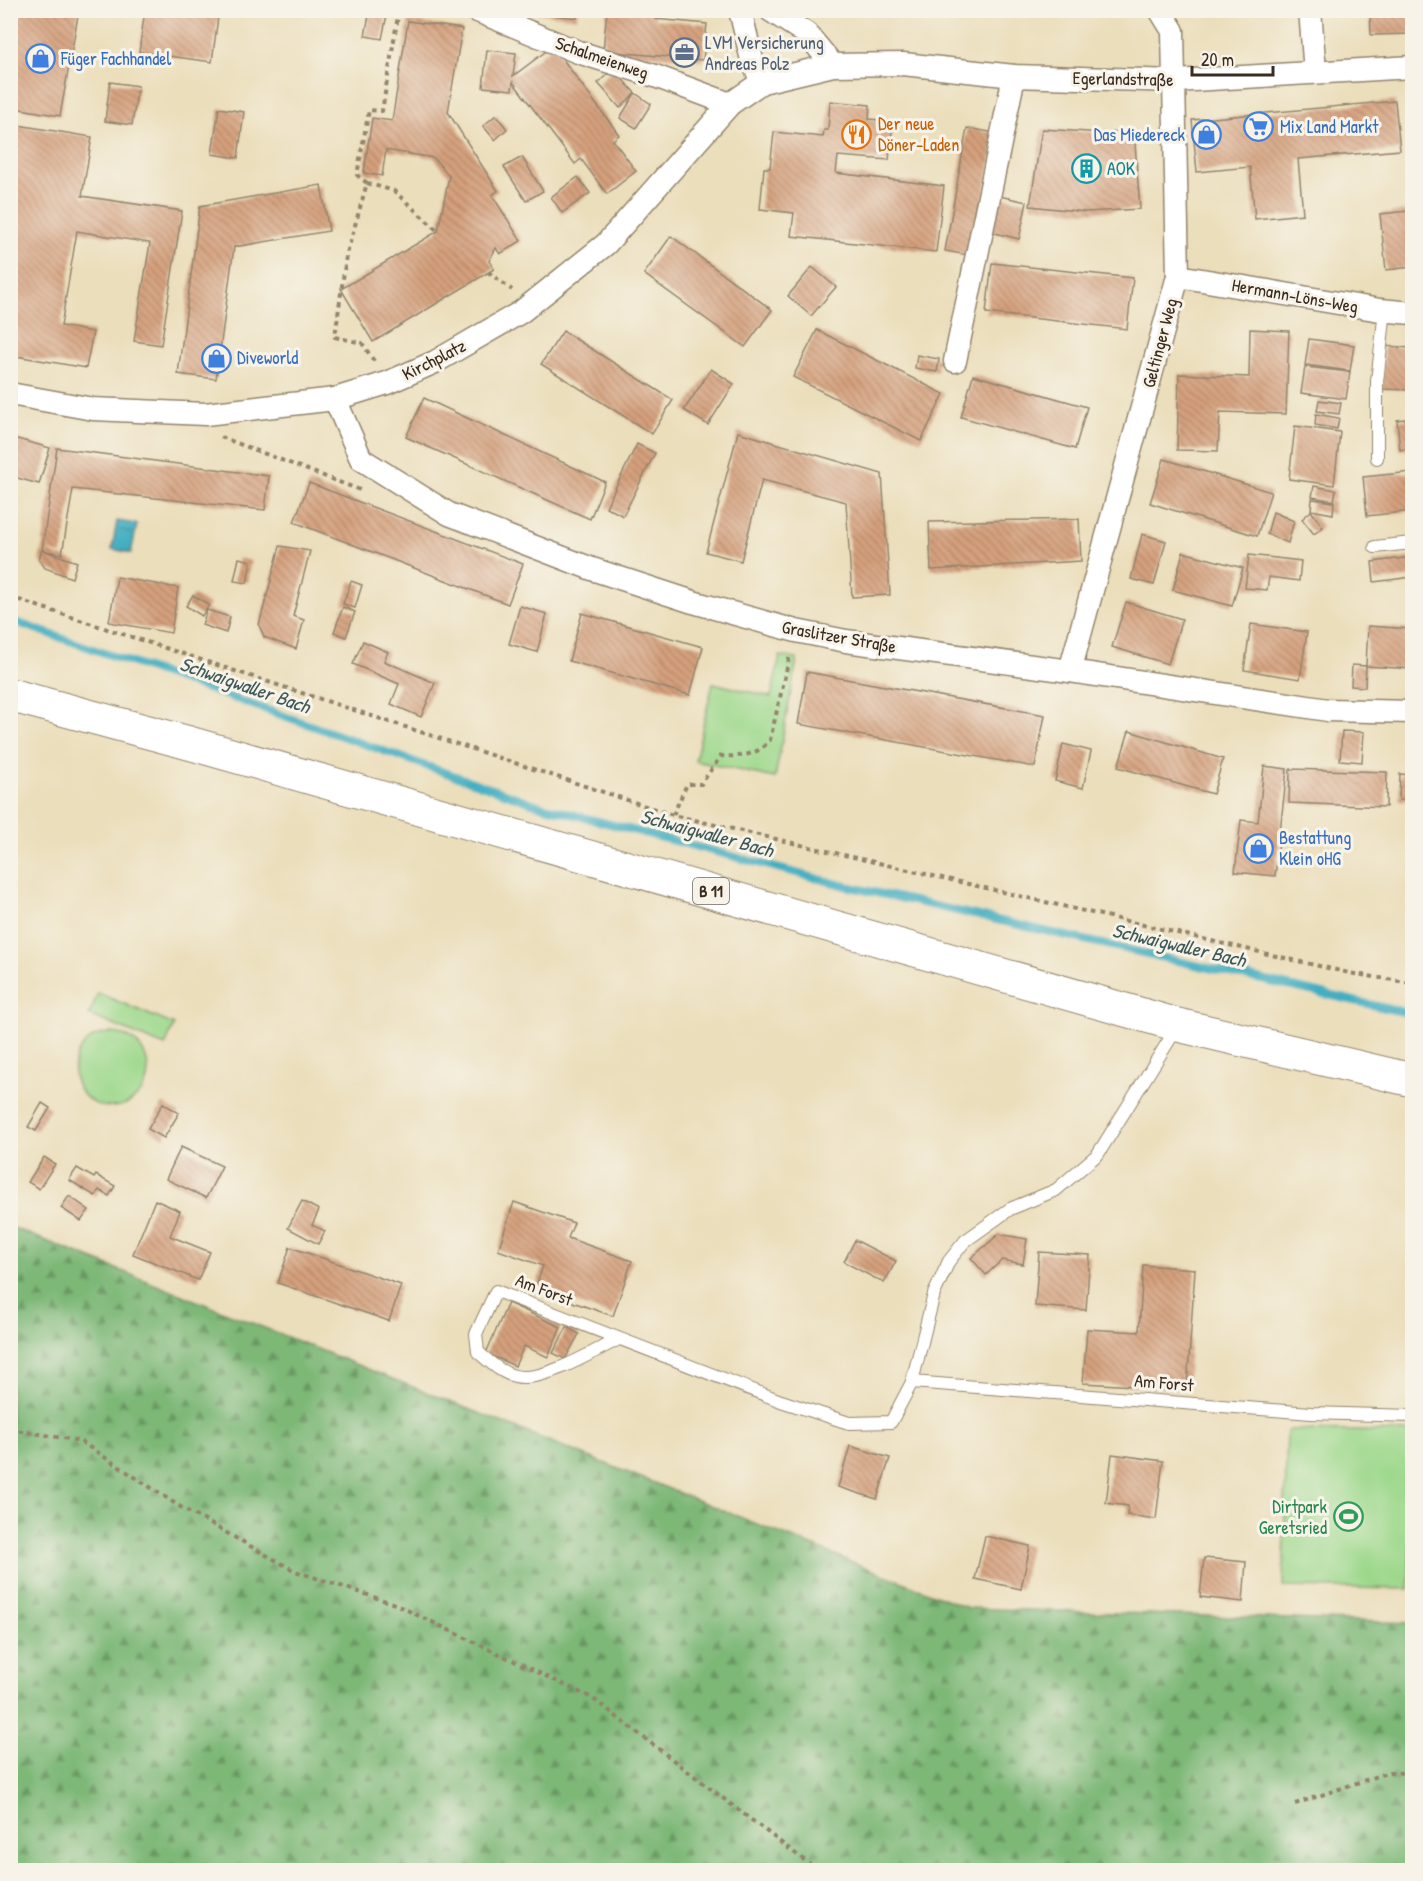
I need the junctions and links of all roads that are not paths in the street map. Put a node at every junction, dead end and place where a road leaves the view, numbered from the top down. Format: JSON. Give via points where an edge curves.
{"nodes":[{"id":1,"x":475,"y":10,"type":"edge"},
{"id":2,"x":740,"y":10,"type":"edge"},
{"id":3,"x":770,"y":10,"type":"edge"},
{"id":4,"x":1160,"y":10,"type":"edge"},
{"id":5,"x":1310,"y":10,"type":"edge"},
{"id":6,"x":833,"y":65,"type":"junction"},
{"id":7,"x":1413,"y":67,"type":"edge"},
{"id":8,"x":1315,"y":72,"type":"junction"},
{"id":9,"x":1014,"y":76,"type":"junction"},
{"id":10,"x":1176,"y":81,"type":"junction"},
{"id":11,"x":762,"y":82,"type":"junction"},
{"id":12,"x":730,"y":104,"type":"junction"},
{"id":13,"x":1178,"y":276,"type":"junction"},
{"id":14,"x":1385,"y":310,"type":"junction"},
{"id":15,"x":1413,"y":313,"type":"edge"},
{"id":16,"x":955,"y":361,"type":"dead end"},
{"id":17,"x":10,"y":394,"type":"edge"},
{"id":18,"x":335,"y":399,"type":"junction"},
{"id":19,"x":1377,"y":458,"type":"dead end"},
{"id":20,"x":1413,"y":543,"type":"edge"},
{"id":21,"x":1375,"y":547,"type":"dead end"},
{"id":22,"x":1070,"y":671,"type":"junction"},
{"id":23,"x":10,"y":695,"type":"edge"},
{"id":24,"x":1413,"y":712,"type":"edge"},
{"id":25,"x":1178,"y":1025,"type":"junction"},
{"id":26,"x":1413,"y":1080,"type":"edge"},
{"id":27,"x":619,"y":1339,"type":"junction"},
{"id":28,"x":912,"y":1382,"type":"junction"},
{"id":29,"x":1413,"y":1416,"type":"edge"}],
"edges":[{"from":1,"to":12,"type":"street","name":"Schalmeienweg","via":[[578,52]]},
{"from":2,"to":11,"type":"street","via":[[752,60]]},
{"from":3,"to":6,"type":"street","via":[[807,34]]},
{"from":4,"to":10,"type":"street","name":"Geltinger Weg","via":[[1173,31]]},
{"from":5,"to":8,"type":"street"},
{"from":6,"to":9,"type":"street","name":"Egerlandstraße","via":[[903,64]]},
{"from":6,"to":11,"type":"street","name":"Egerlandstraße"},
{"from":7,"to":8,"type":"street","name":"Egerlandstraße"},
{"from":8,"to":10,"type":"street","name":"Egerlandstraße"},
{"from":9,"to":10,"type":"street","name":"Egerlandstraße"},
{"from":9,"to":16,"type":"street"},
{"from":10,"to":13,"type":"street","name":"Geltinger Weg"},
{"from":11,"to":12,"type":"street","name":"Kirchplatz"},
{"from":12,"to":18,"type":"street","name":"Kirchplatz","via":[[598,251],[521,312],[435,362],[387,383]]},
{"from":13,"to":14,"type":"street","name":"Hermann-Löns-Weg"},
{"from":13,"to":22,"type":"street","name":"Geltinger Weg"},
{"from":14,"to":15,"type":"street","name":"Hermann-Löns-Weg"},
{"from":14,"to":19,"type":"lane","via":[[1377,382]]},
{"from":17,"to":18,"type":"street","name":"Kirchplatz","via":[[93,409],[205,414]]},
{"from":18,"to":22,"type":"street","name":"Graslitzer Straße","via":[[361,459],[449,514],[592,569],[796,631]]},
{"from":20,"to":21,"type":"lane"},
{"from":22,"to":24,"type":"street","name":"Graslitzer Straße","via":[[1328,710]]},
{"from":23,"to":25,"type":"main road","number":"B 11"},
{"from":25,"to":26,"type":"main road","number":"B 11"},
{"from":25,"to":28,"type":"lane","name":"Am Forst","via":[[1098,1154],[1056,1190],[1010,1209],[965,1241],[949,1261],[934,1294]]},
{"from":27,"to":27,"type":"lane","name":"Am Forst","via":[[550,1372],[523,1377],[500,1370],[478,1353],[476,1334],[496,1291]]},
{"from":27,"to":28,"type":"lane","name":"Am Forst","via":[[849,1423],[891,1422]]},
{"from":28,"to":29,"type":"lane","name":"Am Forst","via":[[1311,1413]]}]}
